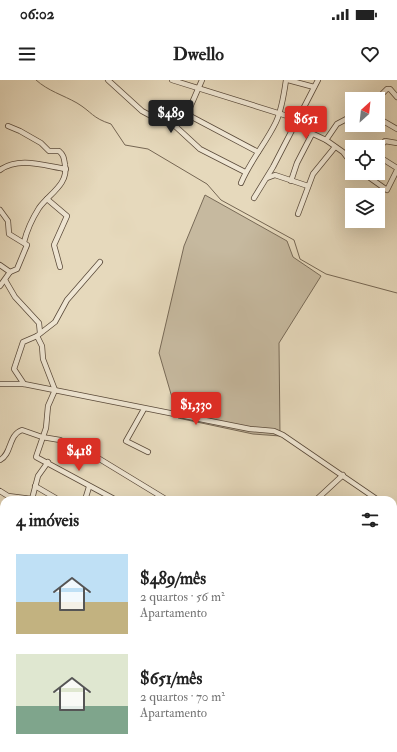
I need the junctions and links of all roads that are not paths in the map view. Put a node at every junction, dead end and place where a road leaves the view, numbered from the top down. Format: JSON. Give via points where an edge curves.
{"nodes":[{"id":1,"x":108,"y":80,"type":"edge"},
{"id":2,"x":172,"y":80,"type":"edge"},
{"id":3,"x":202,"y":80,"type":"edge"},
{"id":4,"x":287,"y":80,"type":"edge"},
{"id":5,"x":318,"y":80,"type":"edge"},
{"id":6,"x":314,"y":87,"type":"junction"},
{"id":7,"x":199,"y":89,"type":"junction"},
{"id":8,"x":384,"y":92,"type":"edge"},
{"id":9,"x":397,"y":97,"type":"edge"},
{"id":10,"x":188,"y":112,"type":"junction"},
{"id":11,"x":280,"y":114,"type":"junction"},
{"id":12,"x":297,"y":119,"type":"junction"},
{"id":13,"x":345,"y":120,"type":"edge"},
{"id":14,"x":385,"y":122,"type":"edge"},
{"id":15,"x":174,"y":125,"type":"junction"},
{"id":16,"x":294,"y":125,"type":"junction"},
{"id":17,"x":8,"y":126,"type":"dead end"},
{"id":18,"x":397,"y":128,"type":"edge"},
{"id":19,"x":312,"y":134,"type":"junction"},
{"id":20,"x":326,"y":140,"type":"junction"},
{"id":21,"x":385,"y":141,"type":"edge"},
{"id":22,"x":397,"y":143,"type":"edge"},
{"id":23,"x":335,"y":147,"type":"junction"},
{"id":24,"x":258,"y":152,"type":"junction"},
{"id":25,"x":345,"y":156,"type":"edge"},
{"id":26,"x":385,"y":161,"type":"edge"},
{"id":27,"x":66,"y":169,"type":"junction"},
{"id":28,"x":397,"y":169,"type":"edge"},
{"id":29,"x":0,"y":170,"type":"edge"},
{"id":30,"x":245,"y":172,"type":"junction"},
{"id":31,"x":266,"y":179,"type":"junction"},
{"id":32,"x":291,"y":180,"type":"junction"},
{"id":33,"x":373,"y":180,"type":"edge"},
{"id":34,"x":241,"y":183,"type":"dead end"},
{"id":35,"x":308,"y":186,"type":"junction"},
{"id":36,"x":254,"y":198,"type":"dead end"},
{"id":37,"x":48,"y":199,"type":"junction"},
{"id":38,"x":0,"y":210,"type":"edge"},
{"id":39,"x":298,"y":214,"type":"dead end"},
{"id":40,"x":24,"y":242,"type":"junction"},
{"id":41,"x":100,"y":262,"type":"dead end"},
{"id":42,"x":0,"y":265,"type":"edge"},
{"id":43,"x":60,"y":267,"type":"dead end"},
{"id":44,"x":10,"y":272,"type":"junction"},
{"id":45,"x":5,"y":280,"type":"junction"},
{"id":46,"x":0,"y":286,"type":"edge"},
{"id":47,"x":38,"y":335,"type":"junction"},
{"id":48,"x":0,"y":384,"type":"edge"},
{"id":49,"x":24,"y":384,"type":"junction"},
{"id":50,"x":56,"y":390,"type":"junction"},
{"id":51,"x":144,"y":409,"type":"junction"},
{"id":52,"x":42,"y":437,"type":"junction"},
{"id":53,"x":148,"y":452,"type":"dead end"},
{"id":54,"x":0,"y":460,"type":"edge"},
{"id":55,"x":48,"y":462,"type":"junction"},
{"id":56,"x":343,"y":475,"type":"junction"},
{"id":57,"x":35,"y":486,"type":"junction"},
{"id":58,"x":89,"y":487,"type":"junction"},
{"id":59,"x":32,"y":496,"type":"edge"},
{"id":60,"x":52,"y":496,"type":"edge"},
{"id":61,"x":86,"y":496,"type":"edge"},
{"id":62,"x":108,"y":496,"type":"edge"},
{"id":63,"x":160,"y":496,"type":"edge"},
{"id":64,"x":320,"y":496,"type":"edge"},
{"id":65,"x":372,"y":496,"type":"edge"}],
"edges":[{"from":1,"to":15,"type":"street","via":[[142,111]]},
{"from":2,"to":7,"type":"street"},
{"from":3,"to":7,"type":"street"},
{"from":4,"to":6,"type":"street"},
{"from":4,"to":11,"type":"street"},
{"from":5,"to":6,"type":"street"},
{"from":6,"to":12,"type":"street"},
{"from":7,"to":10,"type":"street"},
{"from":7,"to":11,"type":"street"},
{"from":8,"to":9,"type":"street","via":[[390,89]]},
{"from":10,"to":15,"type":"street","via":[[183,113]]},
{"from":10,"to":24,"type":"street","via":[[192,117]]},
{"from":11,"to":12,"type":"street"},
{"from":11,"to":24,"type":"street"},
{"from":12,"to":16,"type":"street"},
{"from":13,"to":20,"type":"street","via":[[337,124]]},
{"from":14,"to":18,"type":"street"},
{"from":15,"to":30,"type":"street","via":[[200,149]]},
{"from":16,"to":19,"type":"street"},
{"from":16,"to":31,"type":"street"},
{"from":17,"to":27,"type":"street","via":[[41,142],[49,151],[59,151]]},
{"from":19,"to":20,"type":"street"},
{"from":19,"to":32,"type":"street"},
{"from":20,"to":23,"type":"street"},
{"from":21,"to":22,"type":"street"},
{"from":23,"to":25,"type":"street"},
{"from":23,"to":35,"type":"street","via":[[314,171]]},
{"from":24,"to":30,"type":"street"},
{"from":26,"to":28,"type":"street"},
{"from":27,"to":29,"type":"street","via":[[18,162]]},
{"from":27,"to":37,"type":"street","via":[[60,185]]},
{"from":28,"to":33,"type":"street","via":[[387,190]]},
{"from":30,"to":34,"type":"street"},
{"from":31,"to":32,"type":"street","via":[[275,175]]},
{"from":31,"to":36,"type":"street"},
{"from":32,"to":35,"type":"street"},
{"from":35,"to":39,"type":"street"},
{"from":37,"to":40,"type":"street","via":[[29,226]]},
{"from":37,"to":43,"type":"street","via":[[53,206],[68,216],[54,245]]},
{"from":38,"to":40,"type":"street","via":[[8,221],[9,234]]},
{"from":40,"to":44,"type":"street","via":[[27,248],[20,265],[16,271]]},
{"from":41,"to":47,"type":"street","via":[[67,300],[57,319]]},
{"from":42,"to":44,"type":"street"},
{"from":44,"to":45,"type":"street"},
{"from":45,"to":46,"type":"street"},
{"from":45,"to":47,"type":"street","via":[[15,297],[39,323]]},
{"from":47,"to":49,"type":"street","via":[[23,342],[14,369]]},
{"from":47,"to":50,"type":"street","via":[[43,359]]},
{"from":48,"to":49,"type":"street"},
{"from":49,"to":50,"type":"street"},
{"from":50,"to":51,"type":"street"},
{"from":50,"to":52,"type":"street","via":[[48,406],[46,428]]},
{"from":51,"to":53,"type":"street","via":[[126,441]]},
{"from":51,"to":56,"type":"street","via":[[278,432]]},
{"from":52,"to":54,"type":"street","via":[[20,431],[12,438],[7,452]]},
{"from":52,"to":55,"type":"street","via":[[36,457]]},
{"from":52,"to":63,"type":"street","via":[[60,440],[93,455]]},
{"from":55,"to":57,"type":"street","via":[[38,476]]},
{"from":55,"to":58,"type":"street"},
{"from":56,"to":64,"type":"street"},
{"from":56,"to":65,"type":"street"},
{"from":57,"to":59,"type":"street"},
{"from":57,"to":60,"type":"street"},
{"from":58,"to":61,"type":"street"},
{"from":58,"to":62,"type":"street"}]}
